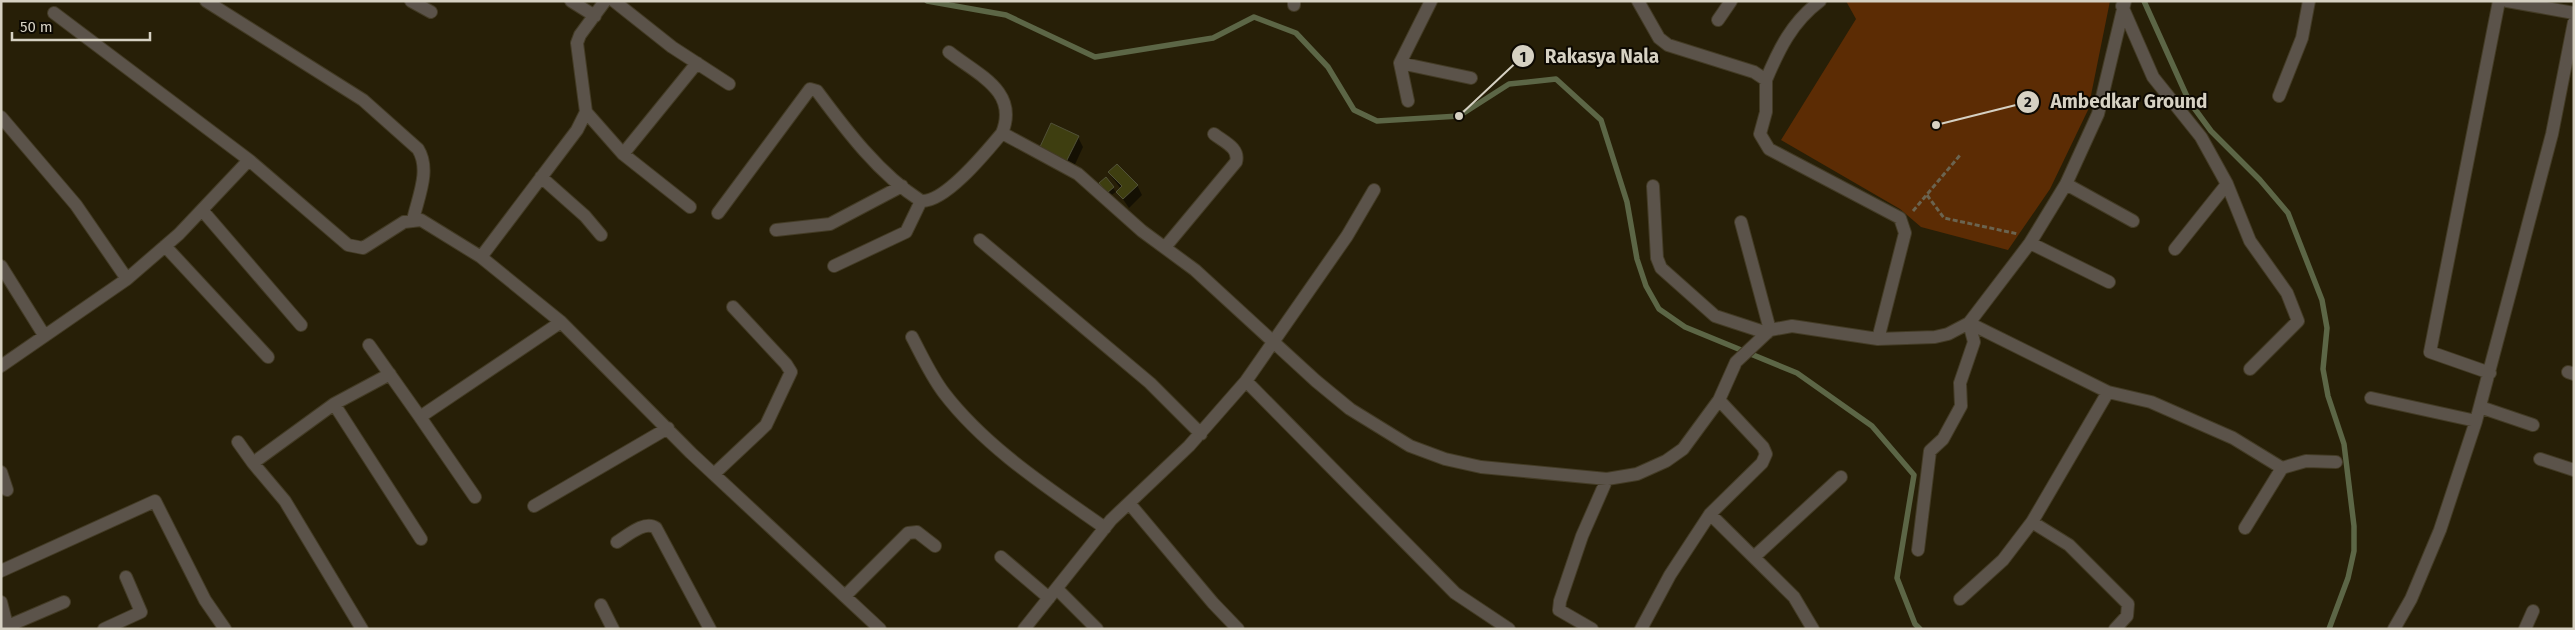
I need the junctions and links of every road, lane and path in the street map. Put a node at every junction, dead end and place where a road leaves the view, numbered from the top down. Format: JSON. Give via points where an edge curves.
{"nodes":[{"id":1,"x":206,"y":1,"type":"edge"},
{"id":2,"x":411,"y":1,"type":"edge"},
{"id":3,"x":571,"y":1,"type":"edge"},
{"id":4,"x":605,"y":1,"type":"edge"},
{"id":5,"x":614,"y":1,"type":"edge"},
{"id":6,"x":1430,"y":1,"type":"edge"},
{"id":7,"x":1638,"y":1,"type":"edge"},
{"id":8,"x":1731,"y":1,"type":"edge"},
{"id":9,"x":1820,"y":1,"type":"edge"},
{"id":10,"x":2310,"y":1,"type":"edge"},
{"id":11,"x":2499,"y":1,"type":"edge"},
{"id":12,"x":2507,"y":1,"type":"edge"},
{"id":13,"x":2123,"y":4,"type":"edge"},
{"id":14,"x":431,"y":12,"type":"dead end"},
{"id":15,"x":54,"y":13,"type":"dead end"},
{"id":16,"x":2574,"y":13,"type":"edge"},
{"id":17,"x":595,"y":16,"type":"junction"},
{"id":18,"x":1718,"y":20,"type":"dead end"},
{"id":19,"x":2574,"y":22,"type":"edge"},
{"id":20,"x":949,"y":52,"type":"dead end"},
{"id":21,"x":697,"y":63,"type":"junction"},
{"id":22,"x":1400,"y":63,"type":"junction"},
{"id":23,"x":1471,"y":78,"type":"dead end"},
{"id":24,"x":1766,"y":80,"type":"junction"},
{"id":25,"x":729,"y":84,"type":"dead end"},
{"id":26,"x":2279,"y":96,"type":"dead end"},
{"id":27,"x":1408,"y":101,"type":"dead end"},
{"id":28,"x":586,"y":112,"type":"junction"},
{"id":29,"x":1,"y":117,"type":"edge"},
{"id":30,"x":1002,"y":133,"type":"junction"},
{"id":31,"x":1214,"y":134,"type":"dead end"},
{"id":32,"x":623,"y":154,"type":"junction"},
{"id":33,"x":1961,"y":154,"type":"dead end"},
{"id":34,"x":249,"y":160,"type":"junction"},
{"id":35,"x":541,"y":177,"type":"junction"},
{"id":36,"x":2066,"y":184,"type":"junction"},
{"id":37,"x":2227,"y":184,"type":"junction"},
{"id":38,"x":902,"y":186,"type":"junction"},
{"id":39,"x":1653,"y":186,"type":"dead end"},
{"id":40,"x":1374,"y":190,"type":"dead end"},
{"id":41,"x":1927,"y":195,"type":"junction"},
{"id":42,"x":921,"y":201,"type":"junction"},
{"id":43,"x":690,"y":207,"type":"dead end"},
{"id":44,"x":202,"y":210,"type":"junction"},
{"id":45,"x":718,"y":213,"type":"dead end"},
{"id":46,"x":413,"y":220,"type":"junction"},
{"id":47,"x":2133,"y":221,"type":"dead end"},
{"id":48,"x":1741,"y":222,"type":"dead end"},
{"id":49,"x":1902,"y":222,"type":"junction"},
{"id":50,"x":776,"y":230,"type":"dead end"},
{"id":51,"x":601,"y":235,"type":"dead end"},
{"id":52,"x":980,"y":240,"type":"dead end"},
{"id":53,"x":2031,"y":240,"type":"junction"},
{"id":54,"x":165,"y":246,"type":"junction"},
{"id":55,"x":1166,"y":246,"type":"junction"},
{"id":56,"x":2176,"y":249,"type":"dead end"},
{"id":57,"x":481,"y":257,"type":"junction"},
{"id":58,"x":1,"y":266,"type":"edge"},
{"id":59,"x":834,"y":266,"type":"dead end"},
{"id":60,"x":127,"y":279,"type":"junction"},
{"id":61,"x":2109,"y":282,"type":"dead end"},
{"id":62,"x":733,"y":307,"type":"dead end"},
{"id":63,"x":561,"y":322,"type":"junction"},
{"id":64,"x":1969,"y":323,"type":"junction"},
{"id":65,"x":301,"y":325,"type":"dead end"},
{"id":66,"x":1766,"y":334,"type":"junction"},
{"id":67,"x":44,"y":335,"type":"junction"},
{"id":68,"x":912,"y":337,"type":"dead end"},
{"id":69,"x":1878,"y":339,"type":"junction"},
{"id":70,"x":1273,"y":341,"type":"junction"},
{"id":71,"x":369,"y":345,"type":"dead end"},
{"id":72,"x":268,"y":357,"type":"dead end"},
{"id":73,"x":1,"y":366,"type":"edge"},
{"id":74,"x":2250,"y":369,"type":"dead end"},
{"id":75,"x":2490,"y":373,"type":"junction"},
{"id":76,"x":390,"y":374,"type":"junction"},
{"id":77,"x":1246,"y":382,"type":"junction"},
{"id":78,"x":2108,"y":392,"type":"junction"},
{"id":79,"x":2371,"y":398,"type":"dead end"},
{"id":80,"x":1719,"y":400,"type":"junction"},
{"id":81,"x":334,"y":404,"type":"junction"},
{"id":82,"x":2480,"y":407,"type":"junction"},
{"id":83,"x":420,"y":417,"type":"junction"},
{"id":84,"x":2476,"y":421,"type":"junction"},
{"id":85,"x":2533,"y":425,"type":"dead end"},
{"id":86,"x":668,"y":428,"type":"junction"},
{"id":87,"x":1201,"y":434,"type":"junction"},
{"id":88,"x":238,"y":442,"type":"dead end"},
{"id":89,"x":2540,"y":459,"type":"dead end"},
{"id":90,"x":2336,"y":462,"type":"dead end"},
{"id":91,"x":253,"y":463,"type":"junction"},
{"id":92,"x":2282,"y":468,"type":"junction"},
{"id":93,"x":2574,"y":470,"type":"edge"},
{"id":94,"x":1,"y":472,"type":"edge"},
{"id":95,"x":714,"y":474,"type":"junction"},
{"id":96,"x":1841,"y":477,"type":"dead end"},
{"id":97,"x":1607,"y":479,"type":"junction"},
{"id":98,"x":7,"y":490,"type":"dead end"},
{"id":99,"x":475,"y":498,"type":"dead end"},
{"id":100,"x":1129,"y":503,"type":"junction"},
{"id":101,"x":534,"y":506,"type":"dead end"},
{"id":102,"x":1710,"y":514,"type":"junction"},
{"id":103,"x":2032,"y":522,"type":"junction"},
{"id":104,"x":1105,"y":528,"type":"junction"},
{"id":105,"x":2245,"y":528,"type":"dead end"},
{"id":106,"x":421,"y":539,"type":"dead end"},
{"id":107,"x":617,"y":542,"type":"dead end"},
{"id":108,"x":935,"y":546,"type":"dead end"},
{"id":109,"x":1918,"y":550,"type":"dead end"},
{"id":110,"x":1001,"y":557,"type":"dead end"},
{"id":111,"x":1754,"y":557,"type":"junction"},
{"id":112,"x":1,"y":571,"type":"edge"},
{"id":113,"x":126,"y":577,"type":"dead end"},
{"id":114,"x":1053,"y":594,"type":"junction"},
{"id":115,"x":845,"y":596,"type":"junction"},
{"id":116,"x":1960,"y":599,"type":"dead end"},
{"id":117,"x":1,"y":602,"type":"edge"},
{"id":118,"x":64,"y":602,"type":"dead end"},
{"id":119,"x":601,"y":605,"type":"dead end"},
{"id":120,"x":2533,"y":610,"type":"dead end"},
{"id":121,"x":6,"y":624,"type":"edge"},
{"id":122,"x":104,"y":629,"type":"edge"},
{"id":123,"x":226,"y":629,"type":"edge"},
{"id":124,"x":362,"y":629,"type":"edge"},
{"id":125,"x":613,"y":629,"type":"edge"},
{"id":126,"x":710,"y":629,"type":"edge"},
{"id":127,"x":880,"y":629,"type":"edge"},
{"id":128,"x":1024,"y":629,"type":"edge"},
{"id":129,"x":1096,"y":629,"type":"edge"},
{"id":130,"x":1238,"y":629,"type":"edge"},
{"id":131,"x":1510,"y":629,"type":"edge"},
{"id":132,"x":1592,"y":629,"type":"edge"},
{"id":133,"x":1642,"y":629,"type":"edge"},
{"id":134,"x":1813,"y":629,"type":"edge"},
{"id":135,"x":2115,"y":629,"type":"edge"},
{"id":136,"x":2394,"y":629,"type":"edge"},
{"id":137,"x":2525,"y":629,"type":"edge"}],
"edges":[{"from":1,"to":46,"type":"street","via":[[363,100],[418,149],[425,169]]},
{"from":2,"to":14,"type":"street"},
{"from":3,"to":17,"type":"street"},
{"from":4,"to":17,"type":"street"},
{"from":5,"to":21,"type":"street"},
{"from":6,"to":22,"type":"street"},
{"from":7,"to":24,"type":"street","via":[[1659,38],[1668,45],[1754,72]]},
{"from":8,"to":18,"type":"street"},
{"from":9,"to":24,"type":"street","via":[[1799,20],[1782,43]]},
{"from":10,"to":26,"type":"street","via":[[2302,38]]},
{"from":11,"to":75,"type":"street","via":[[2430,352]]},
{"from":12,"to":16,"type":"street"},
{"from":13,"to":36,"type":"street","via":[[2098,114]]},
{"from":13,"to":37,"type":"street","via":[[2153,78],[2201,137]]},
{"from":15,"to":34,"type":"street"},
{"from":17,"to":28,"type":"street","via":[[577,43]]},
{"from":19,"to":75,"type":"street","via":[[2552,134]]},
{"from":20,"to":30,"type":"street","via":[[1000,92],[1007,109]]},
{"from":21,"to":25,"type":"street"},
{"from":21,"to":32,"type":"street"},
{"from":22,"to":23,"type":"street"},
{"from":22,"to":27,"type":"street"},
{"from":24,"to":49,"type":"street","via":[[1766,112],[1760,134],[1769,148],[1893,213]]},
{"from":28,"to":32,"type":"street"},
{"from":28,"to":35,"type":"street","via":[[577,130]]},
{"from":29,"to":60,"type":"street","via":[[76,205]]},
{"from":30,"to":42,"type":"street","via":[[973,168],[934,199]]},
{"from":30,"to":55,"type":"street","via":[[1078,174],[1142,231]]},
{"from":31,"to":55,"type":"street","via":[[1236,150],[1236,162]]},
{"from":32,"to":43,"type":"street"},
{"from":33,"to":41,"type":"path"},
{"from":34,"to":44,"type":"street"},
{"from":34,"to":46,"type":"street","via":[[348,245],[363,248],[404,222]]},
{"from":35,"to":51,"type":"street","via":[[585,216]]},
{"from":35,"to":57,"type":"street"},
{"from":36,"to":47,"type":"street"},
{"from":36,"to":53,"type":"street"},
{"from":37,"to":56,"type":"street"},
{"from":37,"to":74,"type":"street","via":[[2250,241],[2287,293],[2298,321]]},
{"from":38,"to":42,"type":"street"},
{"from":38,"to":45,"type":"street","via":[[856,141],[814,89],[810,90]]},
{"from":38,"to":50,"type":"street","via":[[830,224]]},
{"from":39,"to":66,"type":"street","via":[[1657,258],[1661,268],[1715,316]]},
{"from":40,"to":70,"type":"street","via":[[1341,244]]},
{"from":41,"to":49,"type":"path"},
{"from":41,"to":53,"type":"path","via":[[1944,218]]},
{"from":42,"to":59,"type":"street","via":[[906,232]]},
{"from":44,"to":54,"type":"street"},
{"from":44,"to":65,"type":"street"},
{"from":46,"to":57,"type":"street","via":[[429,223]]},
{"from":48,"to":66,"type":"street"},
{"from":49,"to":69,"type":"street","via":[[1904,233]]},
{"from":52,"to":87,"type":"street","via":[[1150,383]]},
{"from":53,"to":61,"type":"street"},
{"from":53,"to":64,"type":"street"},
{"from":54,"to":60,"type":"street"},
{"from":54,"to":72,"type":"street"},
{"from":55,"to":70,"type":"street"},
{"from":57,"to":63,"type":"street"},
{"from":58,"to":67,"type":"street"},
{"from":60,"to":67,"type":"street"},
{"from":62,"to":95,"type":"street","via":[[791,372],[766,425]]},
{"from":63,"to":83,"type":"street"},
{"from":63,"to":86,"type":"street"},
{"from":64,"to":69,"type":"street","via":[[1935,337]]},
{"from":64,"to":78,"type":"street"},
{"from":64,"to":109,"type":"street","via":[[1974,342],[1960,383],[1962,406],[1943,439],[1930,451]]},
{"from":66,"to":69,"type":"street","via":[[1792,326]]},
{"from":66,"to":80,"type":"street","via":[[1736,362]]},
{"from":67,"to":73,"type":"street"},
{"from":68,"to":104,"type":"street","via":[[945,394],[976,427],[1020,467]]},
{"from":70,"to":77,"type":"street"},
{"from":70,"to":97,"type":"street","via":[[1350,409],[1410,446],[1445,459],[1481,467]]},
{"from":71,"to":76,"type":"street"},
{"from":75,"to":82,"type":"street"},
{"from":76,"to":81,"type":"street"},
{"from":76,"to":83,"type":"street"},
{"from":77,"to":87,"type":"street"},
{"from":77,"to":131,"type":"street","via":[[1454,593]]},
{"from":78,"to":92,"type":"street","via":[[2151,402],[2232,438]]},
{"from":78,"to":103,"type":"street"},
{"from":79,"to":84,"type":"street"},
{"from":80,"to":97,"type":"street","via":[[1683,449],[1666,461],[1637,474]]},
{"from":80,"to":102,"type":"street","via":[[1766,454],[1762,463]]},
{"from":81,"to":91,"type":"street"},
{"from":81,"to":106,"type":"street"},
{"from":82,"to":84,"type":"street"},
{"from":82,"to":85,"type":"street"},
{"from":83,"to":99,"type":"street"},
{"from":84,"to":136,"type":"street","via":[[2440,530]]},
{"from":86,"to":95,"type":"street"},
{"from":86,"to":101,"type":"street"},
{"from":87,"to":100,"type":"street"},
{"from":88,"to":91,"type":"street"},
{"from":89,"to":93,"type":"street"},
{"from":90,"to":92,"type":"street","via":[[2306,461]]},
{"from":91,"to":124,"type":"street","via":[[285,501]]},
{"from":92,"to":105,"type":"street"},
{"from":94,"to":98,"type":"street"},
{"from":95,"to":115,"type":"street"},
{"from":96,"to":111,"type":"street"},
{"from":97,"to":132,"type":"street","via":[[1582,536],[1559,610]]},
{"from":100,"to":104,"type":"street"},
{"from":100,"to":130,"type":"street"},
{"from":102,"to":111,"type":"street"},
{"from":102,"to":133,"type":"street","via":[[1670,575]]},
{"from":103,"to":116,"type":"street","via":[[2003,560]]},
{"from":103,"to":135,"type":"street","via":[[2068,545],[2128,604],[2127,616]]},
{"from":104,"to":114,"type":"street"},
{"from":107,"to":126,"type":"street","via":[[645,525],[656,528]]},
{"from":108,"to":115,"type":"street","via":[[917,532],[908,533]]},
{"from":110,"to":114,"type":"street"},
{"from":111,"to":134,"type":"street","via":[[1794,597]]},
{"from":112,"to":123,"type":"street","via":[[155,501],[205,600]]},
{"from":113,"to":122,"type":"street","via":[[141,612]]},
{"from":114,"to":128,"type":"street"},
{"from":114,"to":129,"type":"street"},
{"from":115,"to":127,"type":"street"},
{"from":117,"to":121,"type":"street"},
{"from":118,"to":121,"type":"street"},
{"from":119,"to":125,"type":"street"},
{"from":120,"to":137,"type":"street"}]}
